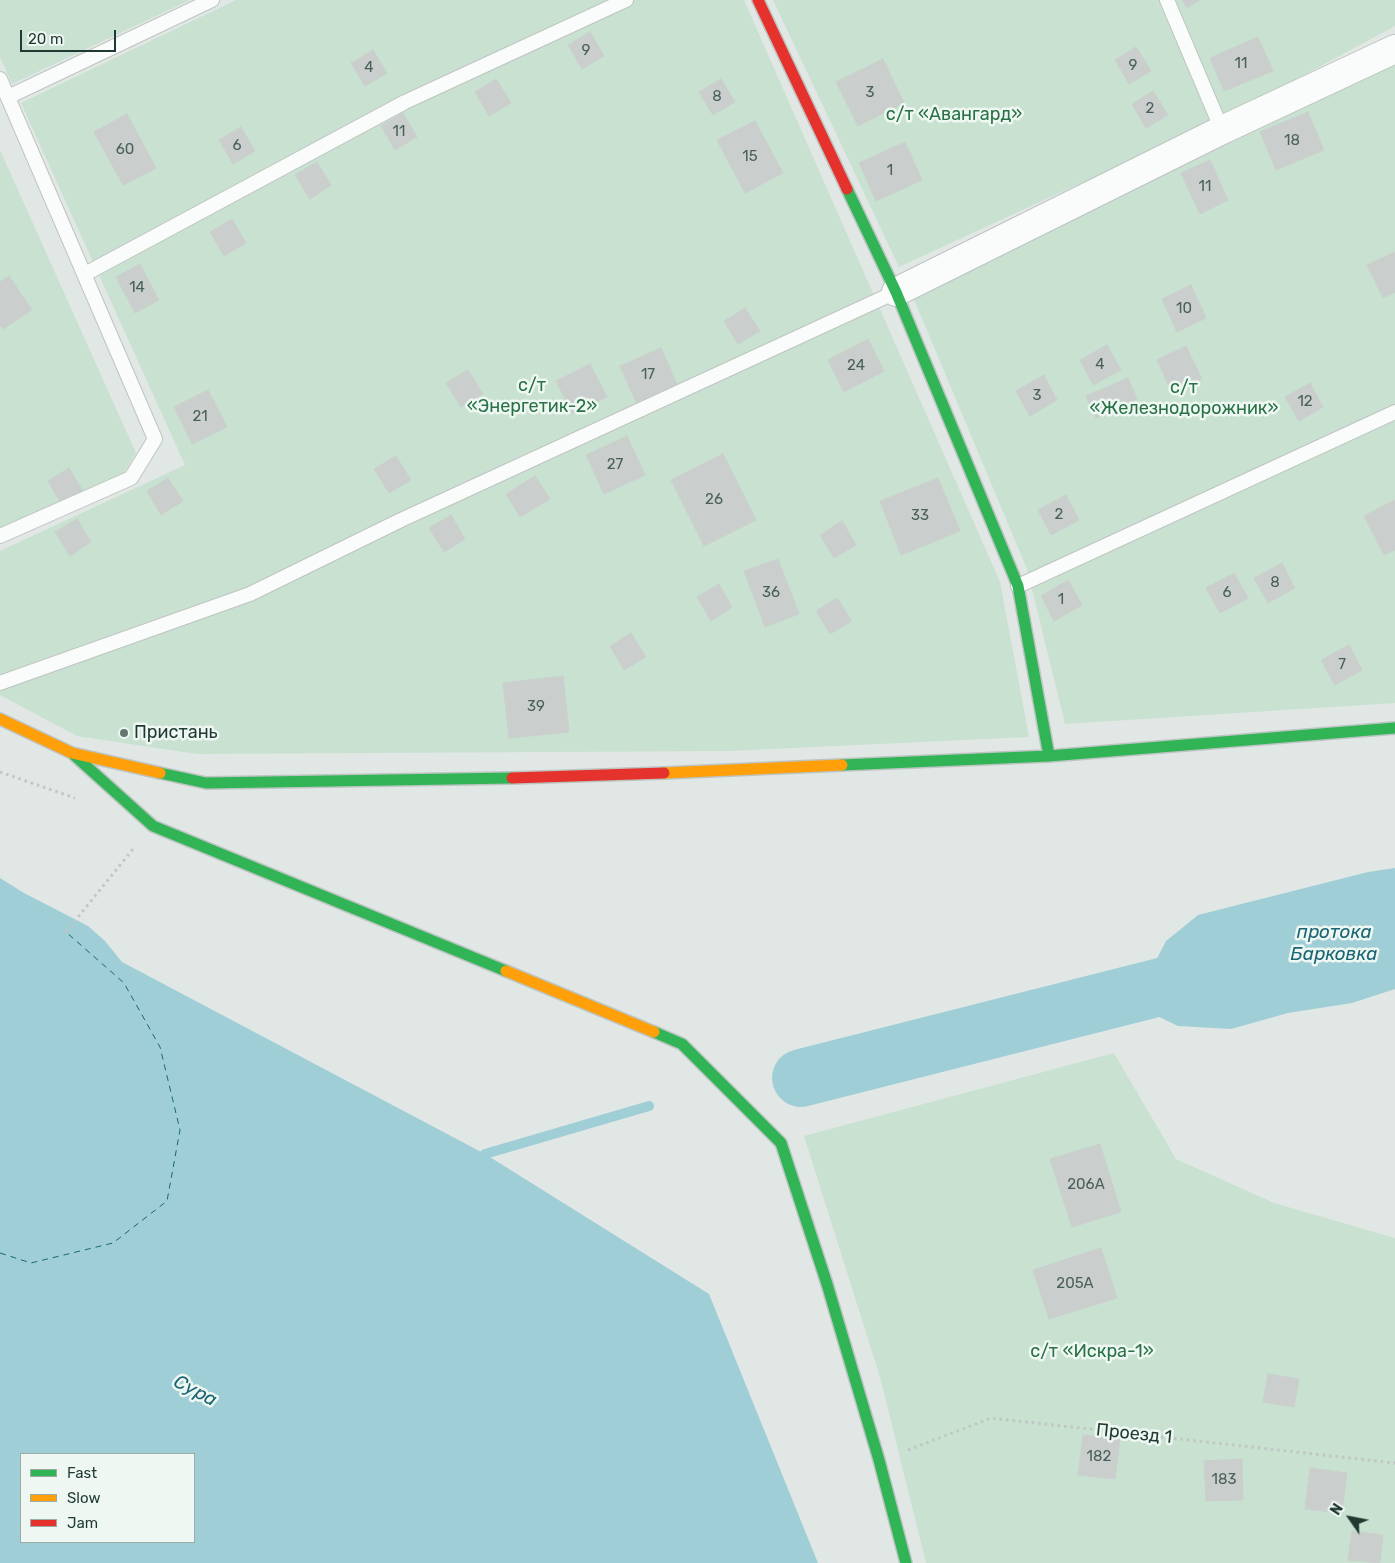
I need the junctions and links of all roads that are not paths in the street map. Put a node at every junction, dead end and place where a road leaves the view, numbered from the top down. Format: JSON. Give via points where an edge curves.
{"nodes":[{"id":1,"x":212,"y":0,"type":"edge"},
{"id":2,"x":626,"y":0,"type":"edge"},
{"id":3,"x":758,"y":0,"type":"edge"},
{"id":4,"x":1167,"y":0,"type":"edge"},
{"id":5,"x":1395,"y":48,"type":"edge"},
{"id":6,"x":0,"y":79,"type":"edge"},
{"id":7,"x":8,"y":97,"type":"junction"},
{"id":8,"x":1222,"y":130,"type":"junction"},
{"id":9,"x":85,"y":274,"type":"junction"},
{"id":10,"x":896,"y":292,"type":"junction"},
{"id":11,"x":1395,"y":412,"type":"edge"},
{"id":12,"x":0,"y":536,"type":"edge"},
{"id":13,"x":1018,"y":586,"type":"junction"},
{"id":14,"x":0,"y":683,"type":"edge"},
{"id":15,"x":0,"y":719,"type":"edge"},
{"id":16,"x":1395,"y":728,"type":"edge"},
{"id":17,"x":72,"y":753,"type":"junction"},
{"id":18,"x":1049,"y":756,"type":"junction"},
{"id":19,"x":906,"y":1563,"type":"edge"}],
"edges":[{"from":1,"to":7,"type":"lane"},
{"from":2,"to":9,"type":"lane","via":[[405,102]]},
{"from":3,"to":10,"type":"street"},
{"from":4,"to":8,"type":"lane"},
{"from":5,"to":8,"type":"street"},
{"from":6,"to":7,"type":"lane"},
{"from":7,"to":9,"type":"lane"},
{"from":8,"to":10,"type":"street"},
{"from":9,"to":12,"type":"lane","via":[[155,439],[132,478]]},
{"from":10,"to":13,"type":"street"},
{"from":10,"to":14,"type":"lane","via":[[400,520],[250,594]]},
{"from":11,"to":13,"type":"lane"},
{"from":13,"to":18,"type":"street"},
{"from":15,"to":17,"type":"street"},
{"from":16,"to":18,"type":"street"},
{"from":17,"to":18,"type":"street","via":[[206,783],[585,776]]},
{"from":17,"to":19,"type":"street","via":[[153,826],[682,1044],[781,1143],[827,1284]]}]}
